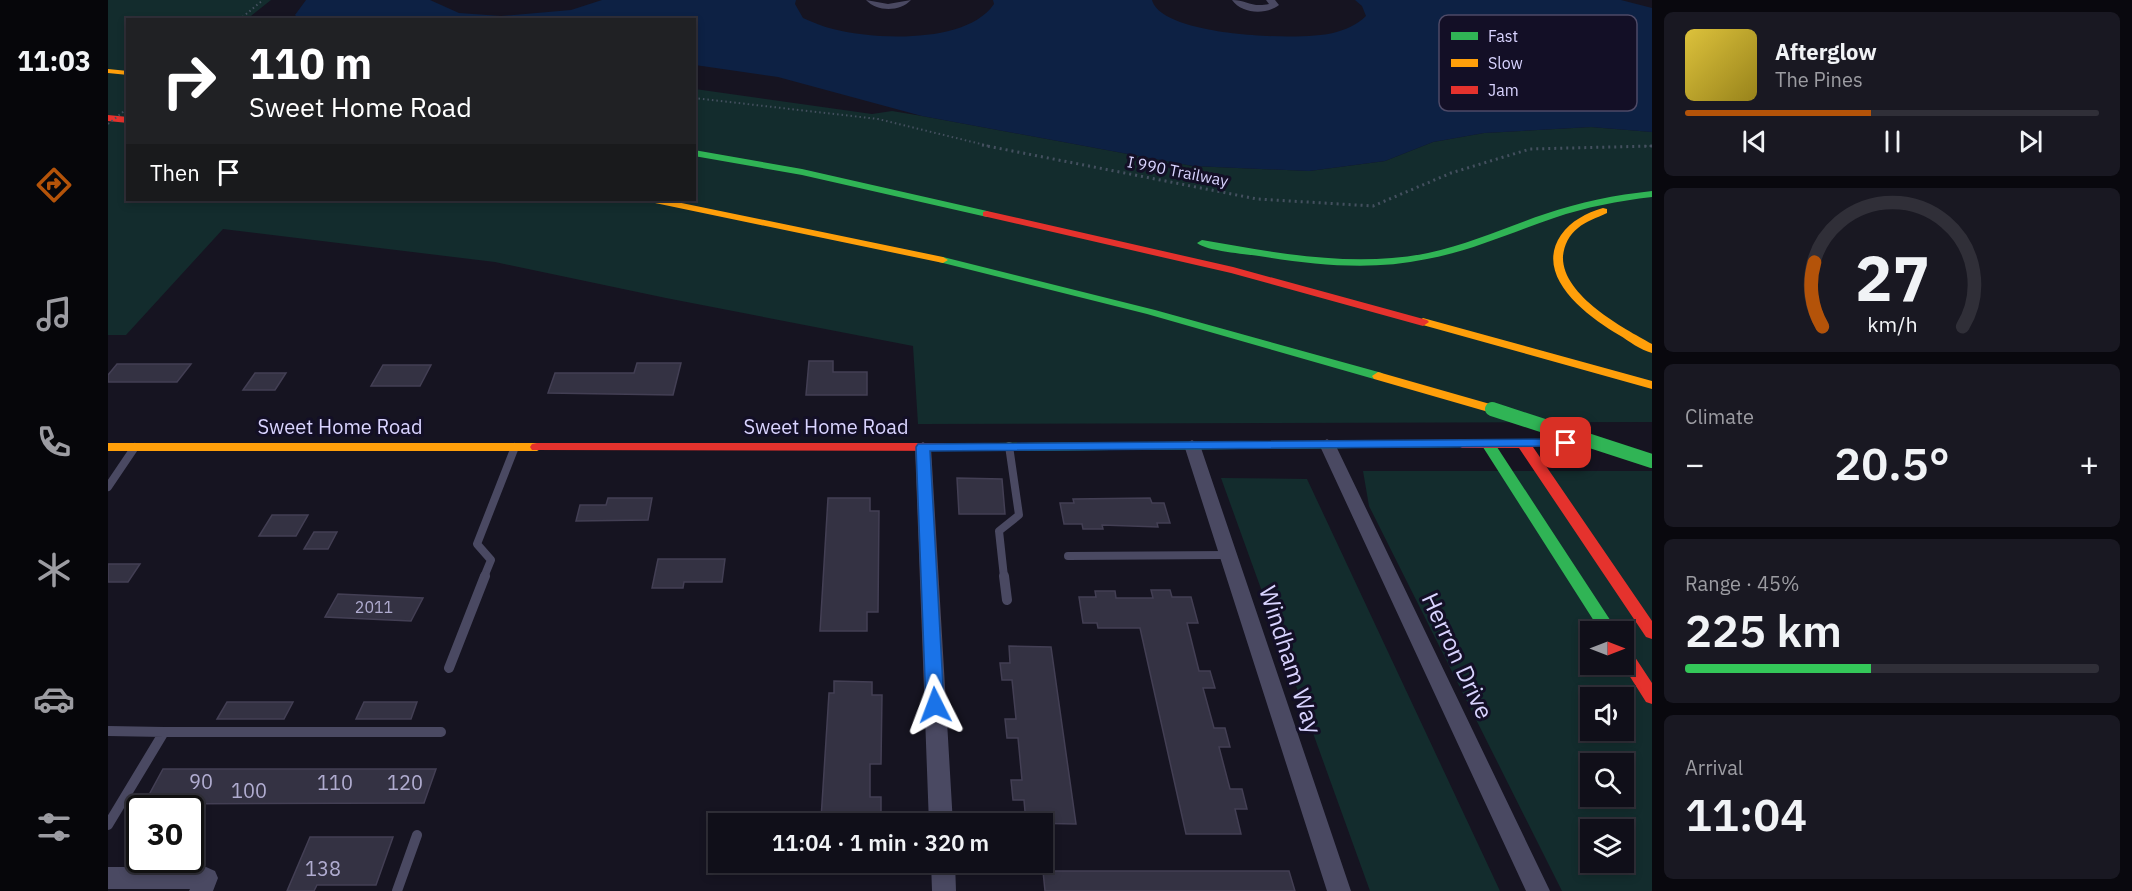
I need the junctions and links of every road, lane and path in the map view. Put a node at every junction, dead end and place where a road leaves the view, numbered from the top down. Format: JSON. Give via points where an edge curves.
{"nodes":[{"id":1,"x":263,"y":0,"type":"edge"},
{"id":2,"x":870,"y":0,"type":"edge"},
{"id":3,"x":907,"y":0,"type":"edge"},
{"id":4,"x":1236,"y":0,"type":"edge"},
{"id":5,"x":1270,"y":0,"type":"edge"},
{"id":6,"x":241,"y":18,"type":"edge"},
{"id":7,"x":108,"y":71,"type":"edge"},
{"id":8,"x":126,"y":73,"type":"edge"},
{"id":9,"x":696,"y":98,"type":"edge"},
{"id":10,"x":126,"y":110,"type":"edge"},
{"id":11,"x":108,"y":118,"type":"edge"},
{"id":12,"x":126,"y":120,"type":"edge"},
{"id":13,"x":108,"y":124,"type":"edge"},
{"id":14,"x":1652,"y":146,"type":"edge"},
{"id":15,"x":696,"y":153,"type":"edge"},
{"id":16,"x":802,"y":172,"type":"junction"},
{"id":17,"x":1652,"y":194,"type":"edge"},
{"id":18,"x":660,"y":201,"type":"edge"},
{"id":19,"x":1652,"y":202,"type":"edge"},
{"id":20,"x":1055,"y":215,"type":"dead end"},
{"id":21,"x":1189,"y":240,"type":"dead end"},
{"id":22,"x":1652,"y":349,"type":"edge"},
{"id":23,"x":1652,"y":386,"type":"edge"},
{"id":24,"x":1523,"y":443,"type":"junction"},
{"id":25,"x":1640,"y":443,"type":"dead end"},
{"id":26,"x":1328,"y":444,"type":"junction"},
{"id":27,"x":1488,"y":444,"type":"junction"},
{"id":28,"x":1192,"y":445,"type":"junction"},
{"id":29,"x":1009,"y":446,"type":"junction"},
{"id":30,"x":108,"y":447,"type":"edge"},
{"id":31,"x":135,"y":447,"type":"junction"},
{"id":32,"x":514,"y":447,"type":"junction"},
{"id":33,"x":923,"y":447,"type":"junction"},
{"id":34,"x":1652,"y":461,"type":"edge"},
{"id":35,"x":108,"y":487,"type":"edge"},
{"id":36,"x":1229,"y":555,"type":"junction"},
{"id":37,"x":1068,"y":556,"type":"dead end"},
{"id":38,"x":1007,"y":600,"type":"dead end"},
{"id":39,"x":1603,"y":621,"type":"edge"},
{"id":40,"x":1652,"y":633,"type":"edge"},
{"id":41,"x":449,"y":668,"type":"dead end"},
{"id":42,"x":1634,"y":669,"type":"edge"},
{"id":43,"x":1652,"y":697,"type":"edge"},
{"id":44,"x":108,"y":731,"type":"edge"},
{"id":45,"x":164,"y":732,"type":"junction"},
{"id":46,"x":441,"y":732,"type":"dead end"},
{"id":47,"x":940,"y":813,"type":"edge"},
{"id":48,"x":108,"y":825,"type":"edge"},
{"id":49,"x":417,"y":835,"type":"dead end"},
{"id":50,"x":943,"y":873,"type":"edge"},
{"id":51,"x":108,"y":878,"type":"edge"},
{"id":52,"x":201,"y":891,"type":"edge"},
{"id":53,"x":398,"y":891,"type":"edge"},
{"id":54,"x":944,"y":891,"type":"edge"},
{"id":55,"x":1339,"y":891,"type":"edge"},
{"id":56,"x":1538,"y":891,"type":"edge"}],
"edges":[{"from":1,"to":6,"type":"path"},
{"from":2,"to":3,"type":"street","via":[[890,6]]},
{"from":4,"to":5,"type":"street","via":[[1242,6],[1261,9],[1275,5]]},
{"from":7,"to":8,"type":"main road"},
{"from":9,"to":14,"type":"path","name":"I 990 Trailway","via":[[878,119],[996,148],[1257,199],[1373,206],[1451,174],[1530,149]]},
{"from":10,"to":13,"type":"path","bridge":true},
{"from":11,"to":12,"type":"main road"},
{"from":15,"to":16,"type":"main road"},
{"from":16,"to":20,"type":"main road","via":[[932,191]]},
{"from":16,"to":23,"type":"main road","via":[[1233,270]]},
{"from":17,"to":21,"type":"main road","via":[[1592,201],[1429,256],[1397,261],[1317,261]]},
{"from":18,"to":34,"type":"main road","bridge":true,"via":[[1036,282],[1256,340]]},
{"from":19,"to":22,"type":"main road","via":[[1608,209],[1573,225],[1558,242],[1556,259],[1561,278],[1582,304],[1626,336]]},
{"from":24,"to":25,"type":"main road","name":"Sweet Home Road"},
{"from":24,"to":27,"type":"main road","name":"Sweet Home Road"},
{"from":24,"to":40,"type":"main road"},
{"from":26,"to":27,"type":"main road","name":"Sweet Home Road"},
{"from":26,"to":28,"type":"main road","name":"Sweet Home Road"},
{"from":26,"to":56,"type":"street","name":"Herron Drive"},
{"from":27,"to":39,"type":"main road"},
{"from":28,"to":29,"type":"main road","name":"Sweet Home Road"},
{"from":28,"to":36,"type":"street","name":"Windham Way"},
{"from":29,"to":33,"type":"main road","name":"Sweet Home Road"},
{"from":29,"to":38,"type":"lane","via":[[1019,515],[999,531]]},
{"from":30,"to":31,"type":"main road","name":"Sweet Home Road"},
{"from":31,"to":32,"type":"main road","name":"Sweet Home Road"},
{"from":31,"to":35,"type":"lane"},
{"from":32,"to":33,"type":"main road","name":"Sweet Home Road"},
{"from":32,"to":41,"type":"lane","via":[[477,544],[491,560]]},
{"from":33,"to":47,"type":"street"},
{"from":36,"to":37,"type":"lane"},
{"from":36,"to":55,"type":"street","name":"Windham Way"},
{"from":42,"to":43,"type":"main road"},
{"from":44,"to":45,"type":"lane"},
{"from":45,"to":46,"type":"lane"},
{"from":45,"to":48,"type":"lane"},
{"from":49,"to":53,"type":"lane"},
{"from":50,"to":54,"type":"street"},
{"from":51,"to":52,"type":"street","via":[[206,878]]}]}
